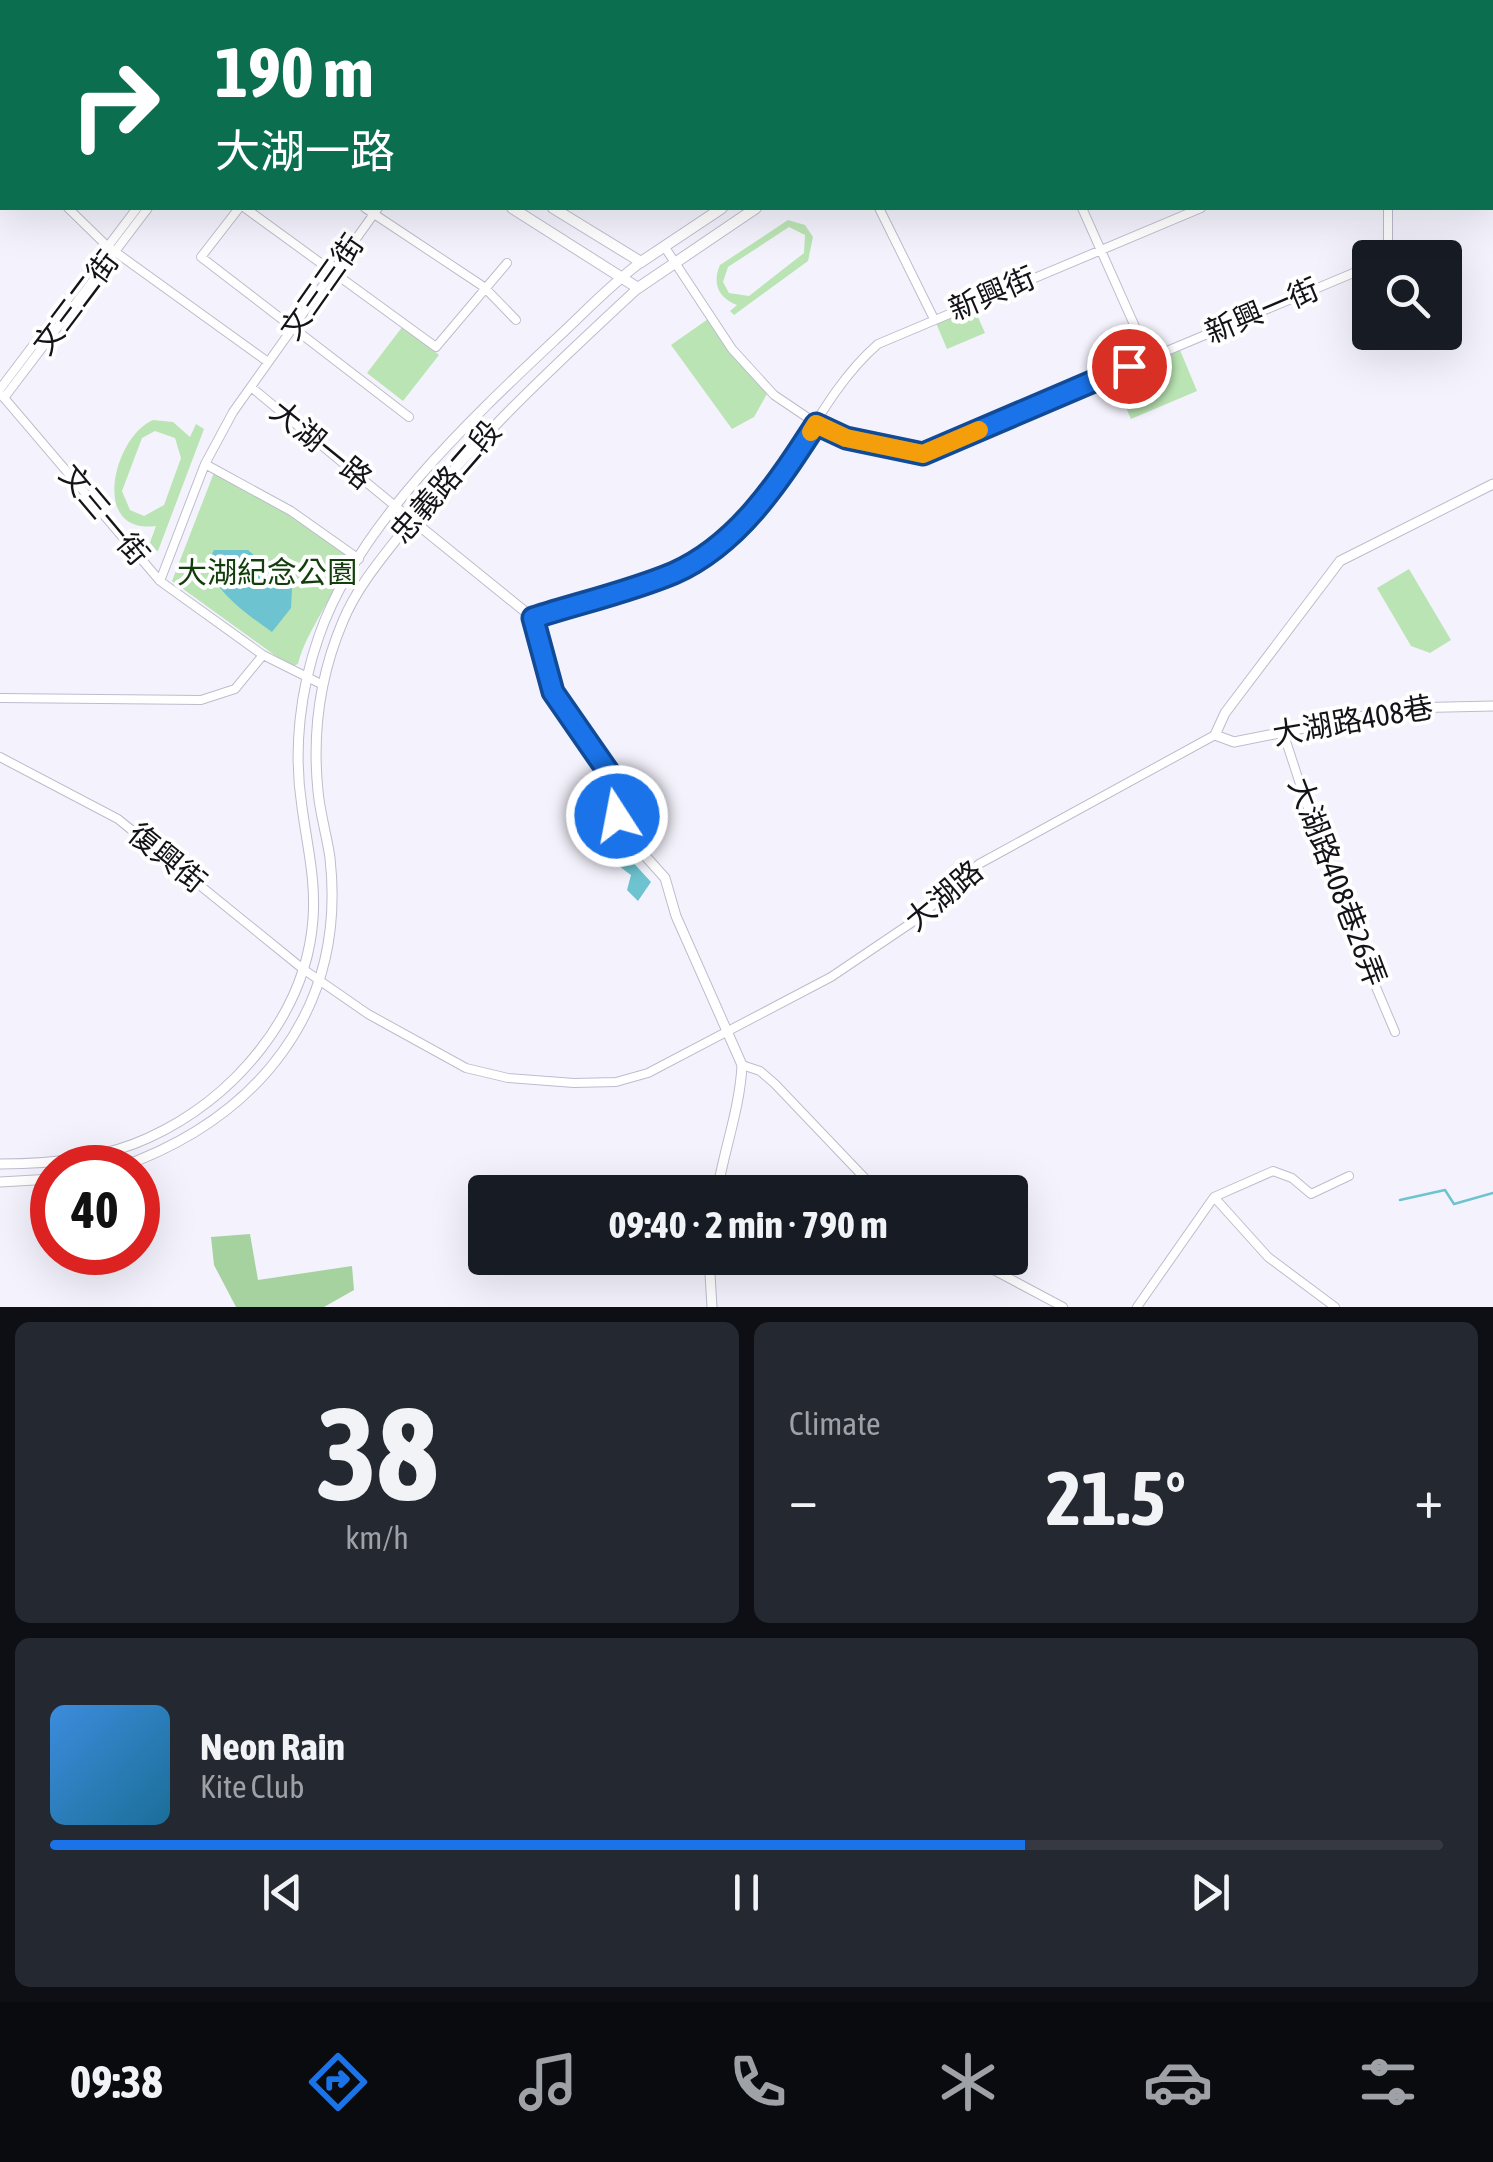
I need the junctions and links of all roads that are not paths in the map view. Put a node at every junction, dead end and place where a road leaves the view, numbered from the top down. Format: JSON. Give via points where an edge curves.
{"nodes":[{"id":1,"x":70,"y":210,"type":"edge"},
{"id":2,"x":136,"y":210,"type":"edge"},
{"id":3,"x":146,"y":210,"type":"edge"},
{"id":4,"x":240,"y":210,"type":"edge"},
{"id":5,"x":245,"y":210,"type":"edge"},
{"id":6,"x":376,"y":210,"type":"edge"},
{"id":7,"x":515,"y":210,"type":"edge"},
{"id":8,"x":556,"y":210,"type":"edge"},
{"id":9,"x":719,"y":210,"type":"edge"},
{"id":10,"x":753,"y":210,"type":"edge"},
{"id":11,"x":880,"y":210,"type":"edge"},
{"id":12,"x":1083,"y":210,"type":"edge"},
{"id":13,"x":1196,"y":210,"type":"edge"},
{"id":14,"x":1388,"y":210,"type":"edge"},
{"id":15,"x":1388,"y":240,"type":"edge"},
{"id":16,"x":664,"y":246,"type":"junction"},
{"id":17,"x":112,"y":248,"type":"junction"},
{"id":18,"x":1101,"y":248,"type":"junction"},
{"id":19,"x":674,"y":260,"type":"junction"},
{"id":20,"x":507,"y":262,"type":"dead end"},
{"id":21,"x":642,"y":262,"type":"junction"},
{"id":22,"x":333,"y":271,"type":"junction"},
{"id":23,"x":1352,"y":274,"type":"edge"},
{"id":24,"x":624,"y":275,"type":"junction"},
{"id":25,"x":484,"y":287,"type":"junction"},
{"id":26,"x":638,"y":288,"type":"junction"},
{"id":27,"x":934,"y":318,"type":"junction"},
{"id":28,"x":516,"y":320,"type":"dead end"},
{"id":29,"x":294,"y":326,"type":"junction"},
{"id":30,"x":1150,"y":358,"type":"junction"},
{"id":31,"x":268,"y":362,"type":"junction"},
{"id":32,"x":251,"y":387,"type":"junction"},
{"id":33,"x":2,"y":394,"type":"edge"},
{"id":34,"x":409,"y":416,"type":"dead end"},
{"id":35,"x":816,"y":424,"type":"junction"},
{"id":36,"x":205,"y":464,"type":"junction"},
{"id":37,"x":1493,"y":484,"type":"edge"},
{"id":38,"x":398,"y":507,"type":"junction"},
{"id":39,"x":412,"y":520,"type":"junction"},
{"id":40,"x":360,"y":559,"type":"junction"},
{"id":41,"x":160,"y":581,"type":"junction"},
{"id":42,"x":533,"y":618,"type":"junction"},
{"id":43,"x":263,"y":655,"type":"junction"},
{"id":44,"x":307,"y":679,"type":"junction"},
{"id":45,"x":323,"y":685,"type":"junction"},
{"id":46,"x":0,"y":698,"type":"edge"},
{"id":47,"x":1493,"y":707,"type":"edge"},
{"id":48,"x":1283,"y":732,"type":"junction"},
{"id":49,"x":1216,"y":735,"type":"junction"},
{"id":50,"x":0,"y":757,"type":"edge"},
{"id":51,"x":303,"y":969,"type":"junction"},
{"id":52,"x":320,"y":978,"type":"junction"},
{"id":53,"x":731,"y":1031,"type":"junction"},
{"id":54,"x":1395,"y":1032,"type":"dead end"},
{"id":55,"x":742,"y":1065,"type":"junction"},
{"id":56,"x":160,"y":1150,"type":"edge"},
{"id":57,"x":0,"y":1164,"type":"edge"},
{"id":58,"x":718,"y":1175,"type":"edge"},
{"id":59,"x":862,"y":1175,"type":"edge"},
{"id":60,"x":1349,"y":1176,"type":"dead end"},
{"id":61,"x":30,"y":1180,"type":"edge"},
{"id":62,"x":0,"y":1182,"type":"edge"},
{"id":63,"x":1214,"y":1197,"type":"junction"},
{"id":64,"x":711,"y":1275,"type":"edge"},
{"id":65,"x":1004,"y":1275,"type":"edge"},
{"id":66,"x":712,"y":1307,"type":"edge"},
{"id":67,"x":1063,"y":1307,"type":"edge"},
{"id":68,"x":1137,"y":1307,"type":"edge"},
{"id":69,"x":1335,"y":1307,"type":"edge"}],
"edges":[{"from":1,"to":17,"type":"street"},
{"from":2,"to":17,"type":"street","name":"文三二街"},
{"from":3,"to":17,"type":"street","name":"文三二街"},
{"from":4,"to":29,"type":"street","via":[[201,256]]},
{"from":5,"to":22,"type":"street"},
{"from":6,"to":22,"type":"street","name":"文三三街"},
{"from":6,"to":25,"type":"street"},
{"from":7,"to":24,"type":"main road"},
{"from":8,"to":21,"type":"main road"},
{"from":9,"to":16,"type":"main road","name":"忠義路二段"},
{"from":10,"to":19,"type":"main road","name":"忠義路二段"},
{"from":11,"to":27,"type":"street"},
{"from":12,"to":18,"type":"street"},
{"from":13,"to":18,"type":"street","name":"新興街"},
{"from":14,"to":15,"type":"street"},
{"from":16,"to":19,"type":"street","name":"新興一街"},
{"from":16,"to":21,"type":"main road","name":"忠義路二段"},
{"from":17,"to":31,"type":"street"},
{"from":17,"to":33,"type":"street","name":"文三二街"},
{"from":18,"to":27,"type":"street","name":"新興街"},
{"from":18,"to":30,"type":"street"},
{"from":19,"to":26,"type":"main road","name":"忠義路二段"},
{"from":19,"to":35,"type":"street","name":"新興一街","via":[[752,374]]},
{"from":20,"to":25,"type":"street"},
{"from":21,"to":24,"type":"street","name":"忠義路二段"},
{"from":21,"to":26,"type":"main road"},
{"from":22,"to":25,"type":"street","via":[[436,347]]},
{"from":22,"to":29,"type":"street","name":"文三三街"},
{"from":23,"to":30,"type":"street","name":"新興一街"},
{"from":24,"to":26,"type":"main road"},
{"from":24,"to":38,"type":"street","name":"忠義路二段","via":[[517,376]]},
{"from":25,"to":28,"type":"street"},
{"from":26,"to":39,"type":"street","name":"忠義路二段","via":[[533,384]]},
{"from":27,"to":35,"type":"street","name":"新興街","via":[[878,344],[857,362]]},
{"from":29,"to":31,"type":"street","name":"文三三街"},
{"from":29,"to":34,"type":"street"},
{"from":30,"to":35,"type":"street","name":"新興一街","via":[[923,454],[846,438]]},
{"from":31,"to":32,"type":"street","name":"文三三街"},
{"from":32,"to":36,"type":"street","name":"文三三街"},
{"from":32,"to":38,"type":"street","name":"大湖一路"},
{"from":33,"to":41,"type":"street","name":"文三一街"},
{"from":35,"to":42,"type":"street","via":[[772,491],[700,558]]},
{"from":36,"to":40,"type":"street"},
{"from":36,"to":41,"type":"street","name":"文三三街"},
{"from":37,"to":49,"type":"street","via":[[1340,561],[1225,713]]},
{"from":38,"to":39,"type":"street","name":"大湖一路"},
{"from":38,"to":40,"type":"street","name":"忠義路二段"},
{"from":39,"to":42,"type":"street","name":"大湖一路"},
{"from":39,"to":45,"type":"street","name":"忠義路二段","via":[[364,581]]},
{"from":40,"to":44,"type":"street","name":"忠義路二段","via":[[319,635]]},
{"from":41,"to":43,"type":"street","name":"文三一街"},
{"from":42,"to":53,"type":"street","via":[[553,692],[607,766],[622,830],[665,878]]},
{"from":43,"to":44,"type":"street","name":"文三一街"},
{"from":43,"to":46,"type":"street","via":[[235,689],[201,700]]},
{"from":44,"to":45,"type":"street","name":"文三一街"},
{"from":44,"to":51,"type":"street","name":"忠義路二段","via":[[297,759],[314,870]]},
{"from":45,"to":52,"type":"street","name":"忠義路二段","via":[[316,726],[318,792],[331,886]]},
{"from":47,"to":48,"type":"street","name":"大湖路408巷","via":[[1404,708]]},
{"from":48,"to":49,"type":"street","name":"大湖路408巷","via":[[1234,742]]},
{"from":48,"to":54,"type":"street","name":"大湖路408巷26弄","via":[[1334,888]]},
{"from":49,"to":53,"type":"street","name":"大湖路","via":[[979,864],[888,941]]},
{"from":50,"to":51,"type":"street","name":"復興街","via":[[118,820]]},
{"from":51,"to":52,"type":"street","name":"復興街"},
{"from":51,"to":57,"type":"street","name":"忠義路二段","via":[[269,1039],[218,1094],[170,1127],[94,1155]]},
{"from":52,"to":53,"type":"street","name":"大湖路","via":[[428,1050],[508,1078],[616,1082]]},
{"from":52,"to":56,"type":"street","name":"忠義路二段","via":[[290,1042],[234,1105],[190,1138]]},
{"from":53,"to":55,"type":"street"},
{"from":55,"to":58,"type":"street"},
{"from":55,"to":59,"type":"street","via":[[775,1084]]},
{"from":60,"to":63,"type":"street","via":[[1311,1194],[1273,1171]]},
{"from":61,"to":62,"type":"street"},
{"from":63,"to":68,"type":"street"},
{"from":63,"to":69,"type":"street","via":[[1268,1258]]},
{"from":64,"to":66,"type":"street"},
{"from":65,"to":67,"type":"street"}]}
